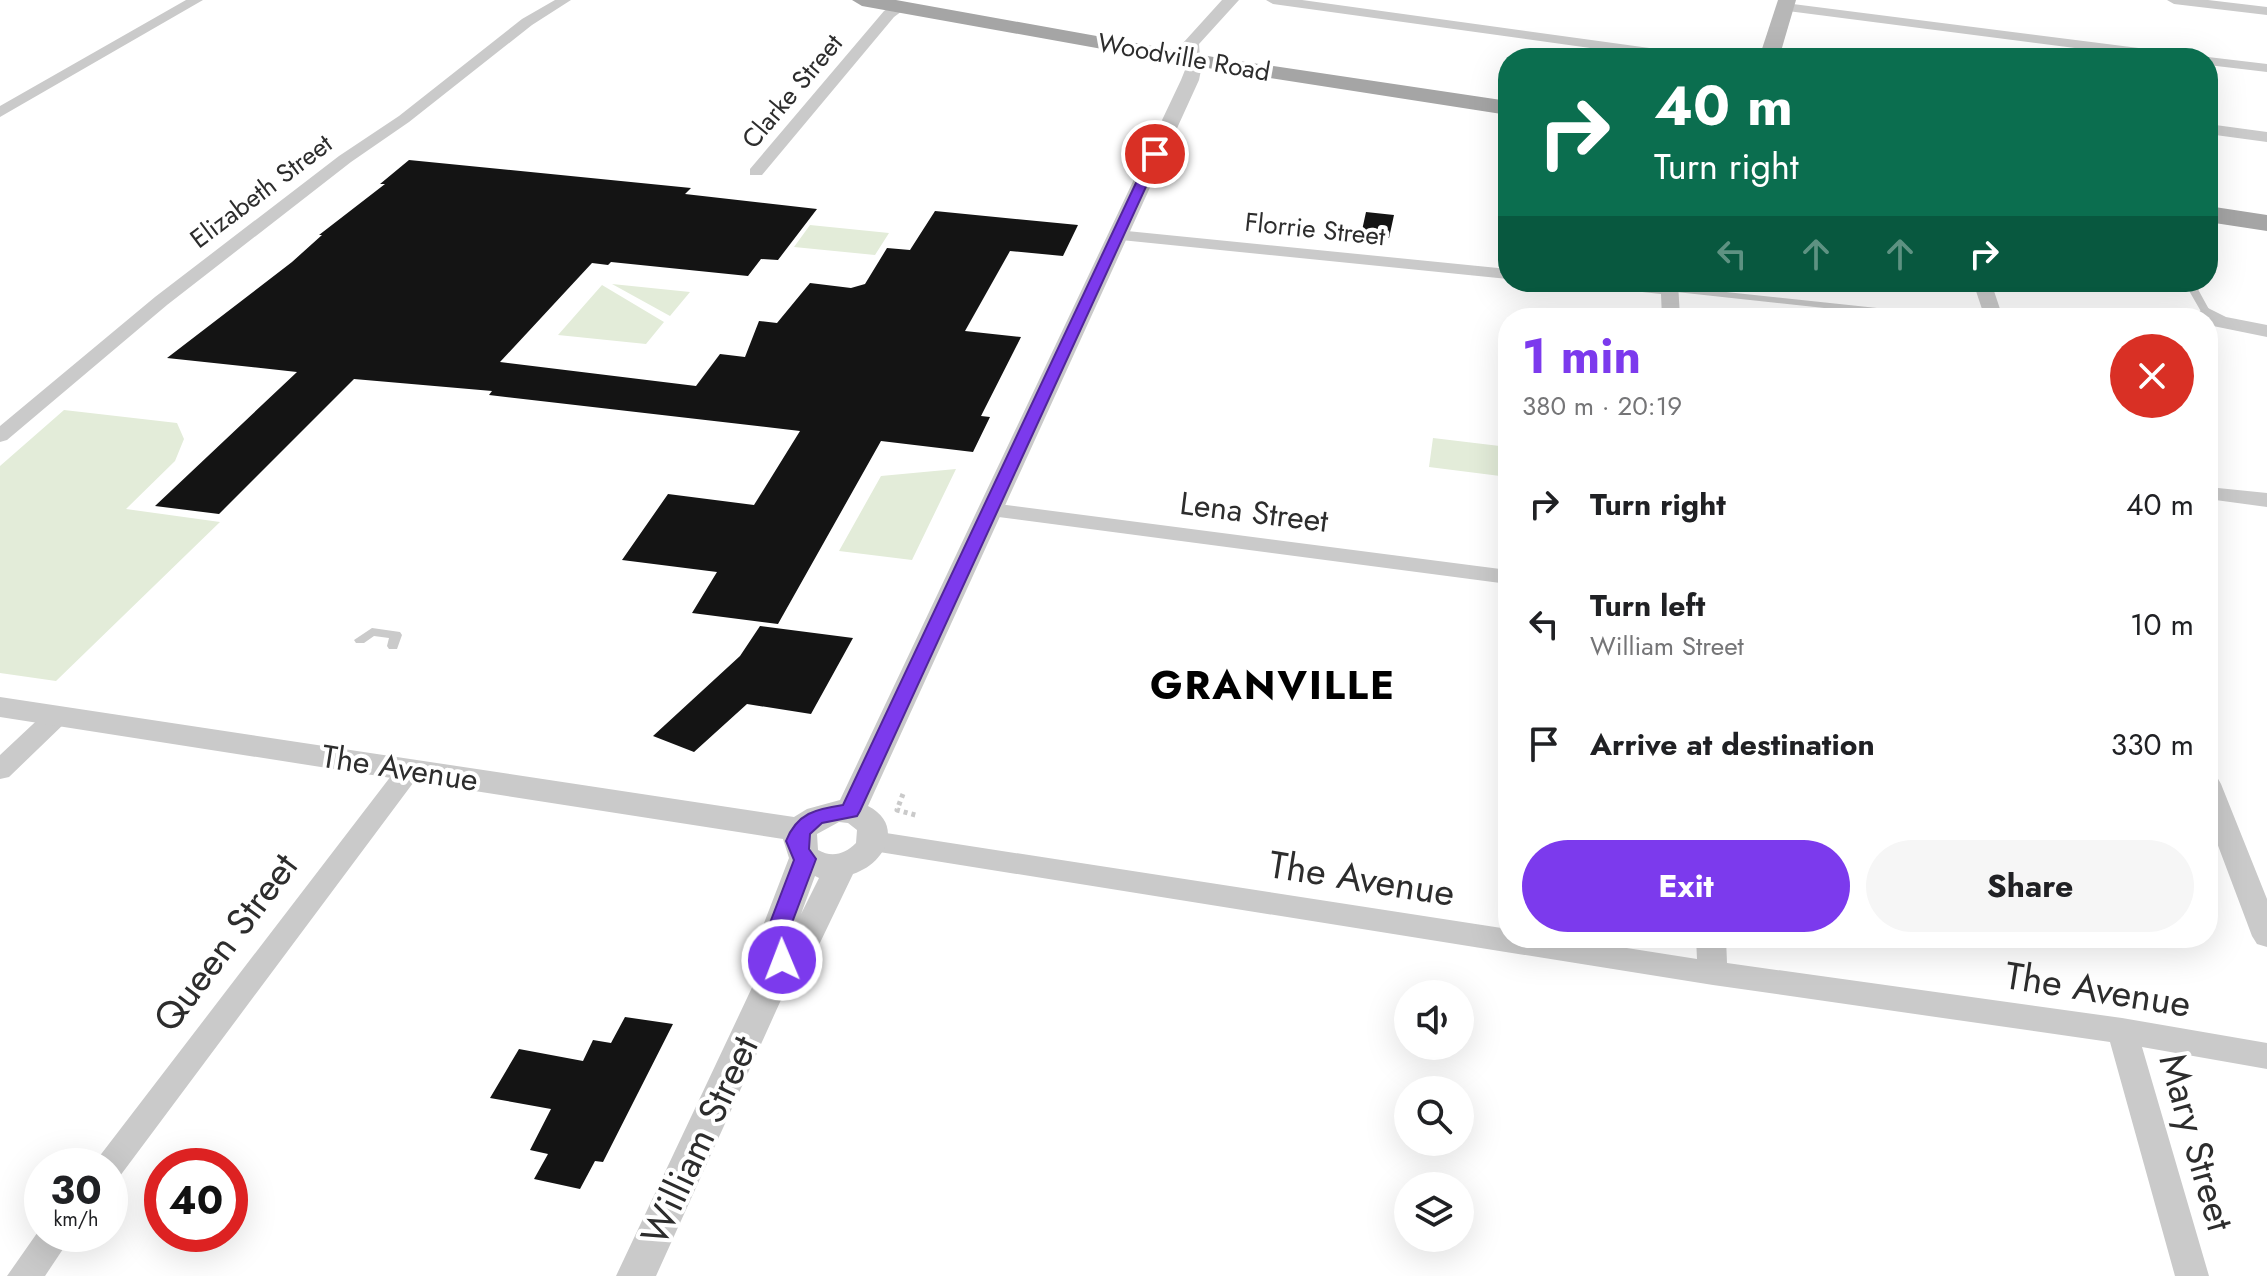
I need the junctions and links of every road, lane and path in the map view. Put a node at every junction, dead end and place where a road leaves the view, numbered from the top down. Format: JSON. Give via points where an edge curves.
{"nodes":[{"id":1,"x":196,"y":0,"type":"edge"},
{"id":2,"x":564,"y":0,"type":"edge"},
{"id":3,"x":862,"y":0,"type":"edge"},
{"id":4,"x":1231,"y":0,"type":"edge"},
{"id":5,"x":1273,"y":0,"type":"edge"},
{"id":6,"x":2174,"y":0,"type":"edge"},
{"id":7,"x":909,"y":4,"type":"edge"},
{"id":8,"x":1786,"y":4,"type":"edge"},
{"id":9,"x":2267,"y":11,"type":"edge"},
{"id":10,"x":1621,"y":48,"type":"edge"},
{"id":11,"x":1772,"y":48,"type":"edge"},
{"id":12,"x":2112,"y":48,"type":"edge"},
{"id":13,"x":1191,"y":54,"type":"junction"},
{"id":14,"x":2218,"y":62,"type":"edge"},
{"id":15,"x":2267,"y":68,"type":"edge"},
{"id":16,"x":1498,"y":97,"type":"edge"},
{"id":17,"x":1498,"y":106,"type":"edge"},
{"id":18,"x":0,"y":112,"type":"edge"},
{"id":19,"x":2218,"y":130,"type":"edge"},
{"id":20,"x":2267,"y":137,"type":"edge"},
{"id":21,"x":756,"y":172,"type":"dead end"},
{"id":22,"x":2218,"y":204,"type":"edge"},
{"id":23,"x":2267,"y":211,"type":"edge"},
{"id":24,"x":2218,"y":216,"type":"edge"},
{"id":25,"x":2267,"y":223,"type":"edge"},
{"id":26,"x":1117,"y":235,"type":"junction"},
{"id":27,"x":1498,"y":273,"type":"edge"},
{"id":28,"x":1720,"y":292,"type":"edge"},
{"id":29,"x":1857,"y":308,"type":"edge"},
{"id":30,"x":2218,"y":321,"type":"edge"},
{"id":31,"x":2267,"y":331,"type":"edge"},
{"id":32,"x":0,"y":436,"type":"edge"},
{"id":33,"x":2218,"y":494,"type":"edge"},
{"id":34,"x":2267,"y":500,"type":"edge"},
{"id":35,"x":991,"y":510,"type":"junction"},
{"id":36,"x":1498,"y":576,"type":"edge"},
{"id":37,"x":360,"y":640,"type":"dead end"},
{"id":38,"x":393,"y":646,"type":"dead end"},
{"id":39,"x":0,"y":707,"type":"edge"},
{"id":40,"x":57,"y":716,"type":"junction"},
{"id":41,"x":410,"y":769,"type":"junction"},
{"id":42,"x":0,"y":770,"type":"edge"},
{"id":43,"x":903,"y":794,"type":"dead end"},
{"id":44,"x":2218,"y":810,"type":"edge"},
{"id":45,"x":850,"y":811,"type":"junction"},
{"id":46,"x":919,"y":816,"type":"dead end"},
{"id":47,"x":873,"y":841,"type":"junction"},
{"id":48,"x":803,"y":845,"type":"junction"},
{"id":49,"x":841,"y":866,"type":"junction"},
{"id":50,"x":2267,"y":936,"type":"edge"},
{"id":51,"x":1498,"y":939,"type":"edge"},
{"id":52,"x":1554,"y":948,"type":"edge"},
{"id":53,"x":1712,"y":948,"type":"edge"},
{"id":54,"x":782,"y":960,"type":"junction"},
{"id":55,"x":1713,"y":973,"type":"junction"},
{"id":56,"x":2122,"y":1031,"type":"junction"},
{"id":57,"x":2267,"y":1056,"type":"edge"},
{"id":58,"x":122,"y":1148,"type":"edge"},
{"id":59,"x":42,"y":1252,"type":"edge"},
{"id":60,"x":24,"y":1276,"type":"edge"},
{"id":61,"x":636,"y":1276,"type":"edge"},
{"id":62,"x":2192,"y":1276,"type":"edge"}],
"edges":[{"from":1,"to":18,"type":"street"},
{"from":2,"to":32,"type":"street","name":"Elizabeth Street","via":[[527,22],[161,301]]},
{"from":3,"to":7,"type":"main road","name":"Woodville Road"},
{"from":4,"to":13,"type":"street","via":[[1191,43]]},
{"from":5,"to":10,"type":"street"},
{"from":6,"to":9,"type":"street"},
{"from":7,"to":13,"type":"main road","name":"Woodville Road"},
{"from":7,"to":21,"type":"street","name":"Clarke Street","via":[[889,14]]},
{"from":8,"to":11,"type":"main road"},
{"from":8,"to":12,"type":"street"},
{"from":13,"to":16,"type":"main road","name":"Woodville Road"},
{"from":13,"to":17,"type":"main road","name":"Woodville Road"},
{"from":13,"to":26,"type":"street","via":[[1193,72]]},
{"from":14,"to":15,"type":"street"},
{"from":19,"to":20,"type":"street"},
{"from":22,"to":23,"type":"main road"},
{"from":24,"to":25,"type":"main road"},
{"from":26,"to":27,"type":"street","name":"Florrie Street"},
{"from":26,"to":35,"type":"street"},
{"from":28,"to":29,"type":"lane"},
{"from":30,"to":31,"type":"street"},
{"from":33,"to":34,"type":"street"},
{"from":35,"to":36,"type":"street","name":"Lena Street"},
{"from":35,"to":45,"type":"street"},
{"from":37,"to":38,"type":"lane","via":[[372,632],[396,635]]},
{"from":39,"to":40,"type":"street","name":"The Avenue"},
{"from":40,"to":41,"type":"street","name":"The Avenue"},
{"from":40,"to":42,"type":"street"},
{"from":41,"to":48,"type":"street","name":"The Avenue"},
{"from":41,"to":58,"type":"street","name":"Queen Street"},
{"from":43,"to":46,"type":"path","via":[[897,810]]},
{"from":44,"to":50,"type":"street"},
{"from":45,"to":47,"type":"street","via":[[872,825]]},
{"from":45,"to":48,"type":"street","via":[[816,816]]},
{"from":47,"to":49,"type":"street","via":[[858,859]]},
{"from":47,"to":51,"type":"street","name":"The Avenue"},
{"from":48,"to":49,"type":"street","via":[[828,867]]},
{"from":48,"to":54,"type":"street","name":"William Street","via":[[776,936]]},
{"from":49,"to":54,"type":"street","name":"William Street","via":[[805,940]]},
{"from":52,"to":55,"type":"street","name":"The Avenue"},
{"from":53,"to":55,"type":"street"},
{"from":54,"to":61,"type":"street","name":"William Street"},
{"from":55,"to":56,"type":"street","name":"The Avenue"},
{"from":56,"to":57,"type":"street","name":"The Avenue"},
{"from":56,"to":62,"type":"street","name":"Mary Street"},
{"from":59,"to":60,"type":"street"}]}
